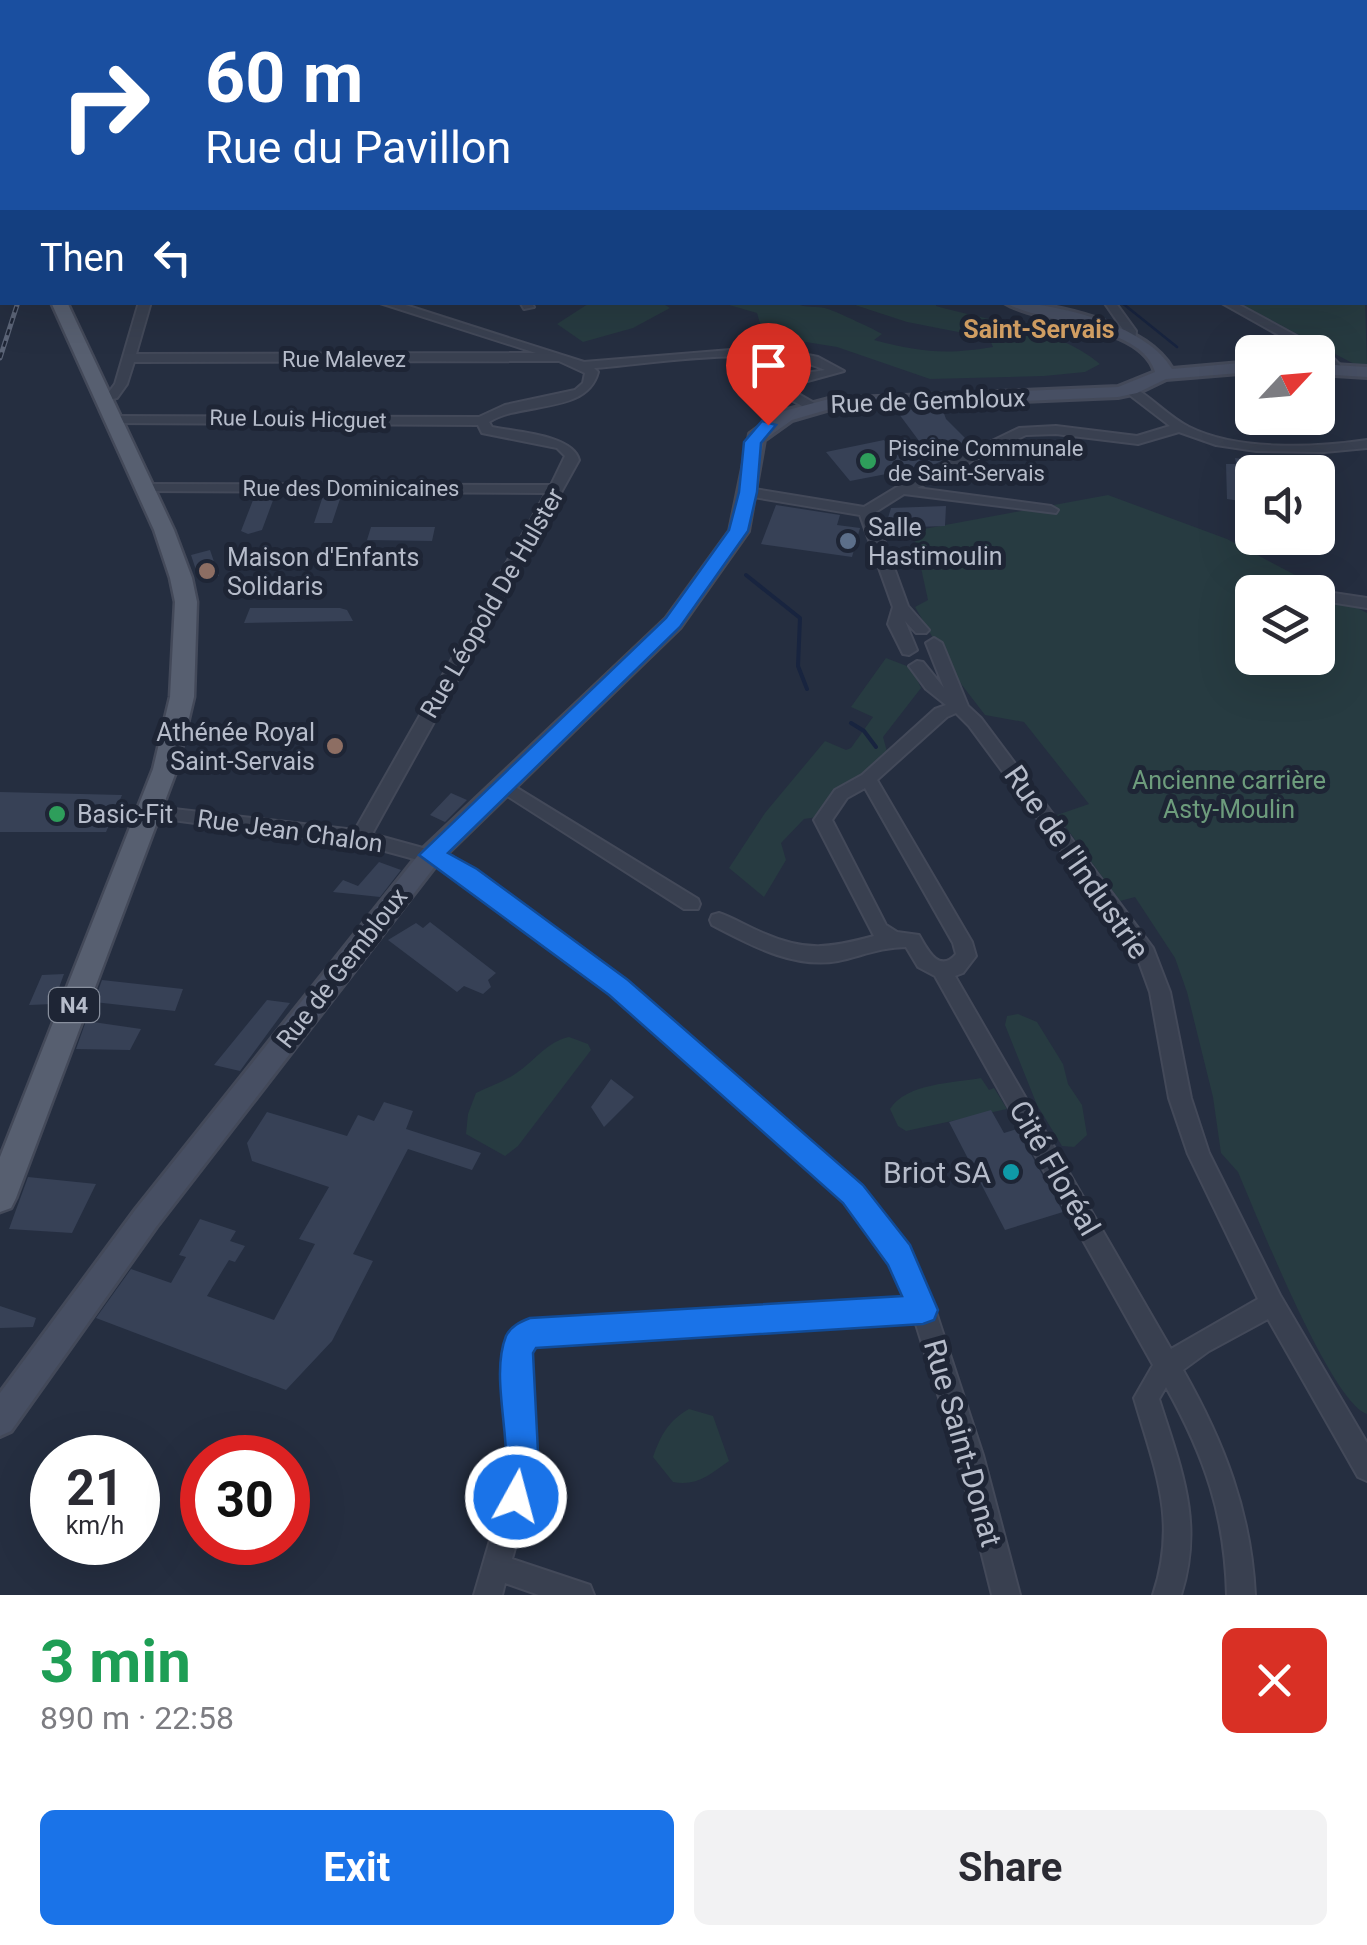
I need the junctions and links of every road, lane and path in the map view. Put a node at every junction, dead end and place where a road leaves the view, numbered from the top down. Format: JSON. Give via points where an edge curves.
{"nodes":[{"id":1,"x":3,"y":0,"type":"edge"},
{"id":2,"x":27,"y":0,"type":"edge"},
{"id":3,"x":60,"y":305,"type":"edge"},
{"id":4,"x":144,"y":305,"type":"edge"},
{"id":5,"x":391,"y":305,"type":"edge"},
{"id":6,"x":1020,"y":305,"type":"edge"},
{"id":7,"x":1111,"y":305,"type":"edge"},
{"id":8,"x":1230,"y":305,"type":"edge"},
{"id":9,"x":1280,"y":335,"type":"edge"},
{"id":10,"x":1131,"y":338,"type":"junction"},
{"id":11,"x":129,"y":358,"type":"junction"},
{"id":12,"x":558,"y":358,"type":"junction"},
{"id":13,"x":584,"y":366,"type":"junction"},
{"id":14,"x":1335,"y":366,"type":"edge"},
{"id":15,"x":1235,"y":368,"type":"edge"},
{"id":16,"x":1335,"y":370,"type":"edge"},
{"id":17,"x":1339,"y":370,"type":"junction"},
{"id":18,"x":1367,"y":372,"type":"edge"},
{"id":19,"x":1163,"y":374,"type":"junction"},
{"id":20,"x":1131,"y":390,"type":"junction"},
{"id":21,"x":103,"y":398,"type":"junction"},
{"id":22,"x":811,"y":407,"type":"junction"},
{"id":23,"x":113,"y":420,"type":"junction"},
{"id":24,"x":482,"y":420,"type":"junction"},
{"id":25,"x":1178,"y":428,"type":"junction"},
{"id":26,"x":1367,"y":444,"type":"edge"},
{"id":27,"x":144,"y":486,"type":"junction"},
{"id":28,"x":557,"y":488,"type":"junction"},
{"id":29,"x":902,"y":490,"type":"junction"},
{"id":30,"x":748,"y":492,"type":"junction"},
{"id":31,"x":1052,"y":510,"type":"dead end"},
{"id":32,"x":866,"y":512,"type":"junction"},
{"id":33,"x":1335,"y":598,"type":"edge"},
{"id":34,"x":1367,"y":603,"type":"edge"},
{"id":35,"x":901,"y":607,"type":"junction"},
{"id":36,"x":921,"y":630,"type":"dead end"},
{"id":37,"x":934,"y":643,"type":"dead end"},
{"id":38,"x":960,"y":706,"type":"junction"},
{"id":39,"x":868,"y":779,"type":"junction"},
{"id":40,"x":504,"y":786,"type":"junction"},
{"id":41,"x":148,"y":812,"type":"junction"},
{"id":42,"x":363,"y":838,"type":"junction"},
{"id":43,"x":431,"y":855,"type":"junction"},
{"id":44,"x":692,"y":904,"type":"dead end"},
{"id":45,"x":719,"y":920,"type":"dead end"},
{"id":46,"x":891,"y":938,"type":"junction"},
{"id":47,"x":942,"y":971,"type":"junction"},
{"id":48,"x":0,"y":1198,"type":"edge"},
{"id":49,"x":1272,"y":1303,"type":"junction"},
{"id":50,"x":923,"y":1310,"type":"junction"},
{"id":51,"x":1169,"y":1365,"type":"junction"},
{"id":52,"x":0,"y":1420,"type":"edge"},
{"id":53,"x":1367,"y":1468,"type":"edge"},
{"id":54,"x":496,"y":1567,"type":"junction"},
{"id":55,"x":488,"y":1595,"type":"edge"},
{"id":56,"x":580,"y":1595,"type":"edge"},
{"id":57,"x":1006,"y":1595,"type":"edge"},
{"id":58,"x":1167,"y":1595,"type":"edge"},
{"id":59,"x":1241,"y":1595,"type":"edge"}],
"edges":[{"from":1,"to":2,"type":"street"},
{"from":3,"to":21,"type":"main road","number":"N4"},
{"from":4,"to":11,"type":"street"},
{"from":5,"to":12,"type":"street"},
{"from":6,"to":10,"type":"main road"},
{"from":7,"to":10,"type":"street"},
{"from":8,"to":9,"type":"street"},
{"from":10,"to":19,"type":"main road","via":[[1156,356]]},
{"from":11,"to":12,"type":"street","name":"Rue Malevez"},
{"from":11,"to":21,"type":"street","via":[[121,384]]},
{"from":12,"to":13,"type":"street"},
{"from":13,"to":22,"type":"street","via":[[780,352],[838,370],[786,384]]},
{"from":13,"to":24,"type":"street","via":[[593,377],[577,394],[507,406]]},
{"from":14,"to":17,"type":"street"},
{"from":15,"to":19,"type":"main road"},
{"from":16,"to":17,"type":"main road"},
{"from":17,"to":18,"type":"main road"},
{"from":19,"to":20,"type":"main road","name":"Rue de Gembloux"},
{"from":20,"to":22,"type":"main road","name":"Rue de Gembloux"},
{"from":20,"to":25,"type":"street"},
{"from":21,"to":23,"type":"main road","number":"N4"},
{"from":22,"to":30,"type":"main road","name":"Rue de Gembloux","via":[[768,425],[756,438]]},
{"from":23,"to":24,"type":"street","name":"Rue Louis Hicguet"},
{"from":23,"to":27,"type":"main road","number":"N4"},
{"from":24,"to":28,"type":"street","name":"Rue Léopold De Hulster","via":[[487,430],[568,450],[572,460]]},
{"from":25,"to":26,"type":"street","via":[[1230,446]]},
{"from":25,"to":29,"type":"street","via":[[1138,440],[1039,429]]},
{"from":27,"to":28,"type":"street","name":"Rue des Dominicaines"},
{"from":27,"to":41,"type":"main road","number":"N4","via":[[175,556],[186,602],[180,721]]},
{"from":28,"to":42,"type":"street","name":"Rue Léopold De Hulster"},
{"from":29,"to":31,"type":"street"},
{"from":29,"to":32,"type":"street"},
{"from":30,"to":32,"type":"street"},
{"from":30,"to":40,"type":"main road","name":"Rue de Gembloux","via":[[738,531],[673,622]]},
{"from":32,"to":35,"type":"street","name":"Rue de l'Industrie"},
{"from":33,"to":34,"type":"street"},
{"from":35,"to":36,"type":"street","name":"Rue de l'Industrie"},
{"from":35,"to":38,"type":"street","name":"Rue de l'Industrie","via":[[896,624],[930,688]]},
{"from":37,"to":38,"type":"street","name":"Rue de l'Industrie"},
{"from":38,"to":39,"type":"street","name":"Cité Floréal","via":[[941,713]]},
{"from":38,"to":49,"type":"street","name":"Rue de l'Industrie","via":[[1143,948],[1160,992],[1198,1154]]},
{"from":39,"to":46,"type":"street","name":"Cité Floréal","via":[[841,794],[823,820],[879,930]]},
{"from":39,"to":47,"type":"street","via":[[962,942],[962,964]]},
{"from":40,"to":43,"type":"main road","name":"Rue de Gembloux"},
{"from":40,"to":44,"type":"street"},
{"from":41,"to":42,"type":"street","name":"Rue Jean Chalon"},
{"from":41,"to":48,"type":"main road","number":"N4"},
{"from":42,"to":43,"type":"street","name":"Rue Jean Chalon"},
{"from":43,"to":50,"type":"street","name":"Rue Saint-Donat","via":[[468,875],[618,988],[853,1194],[899,1255]]},
{"from":43,"to":52,"type":"main road","name":"Rue de Gembloux","via":[[146,1218]]},
{"from":45,"to":46,"type":"street","via":[[809,956]]},
{"from":46,"to":47,"type":"street","name":"Cité Floréal","via":[[912,940],[924,962]]},
{"from":47,"to":51,"type":"street","name":"Cité Floréal"},
{"from":49,"to":51,"type":"street"},
{"from":49,"to":53,"type":"street","name":"Rue de l'Industrie"},
{"from":50,"to":54,"type":"street","via":[[530,1333],[517,1353],[523,1472]]},
{"from":50,"to":57,"type":"street","name":"Rue Saint-Donat"},
{"from":51,"to":58,"type":"street","via":[[1146,1398],[1182,1530]]},
{"from":51,"to":59,"type":"street","name":"Cité Floréal","via":[[1229,1494]]},
{"from":54,"to":55,"type":"street"},
{"from":54,"to":56,"type":"street"}]}
